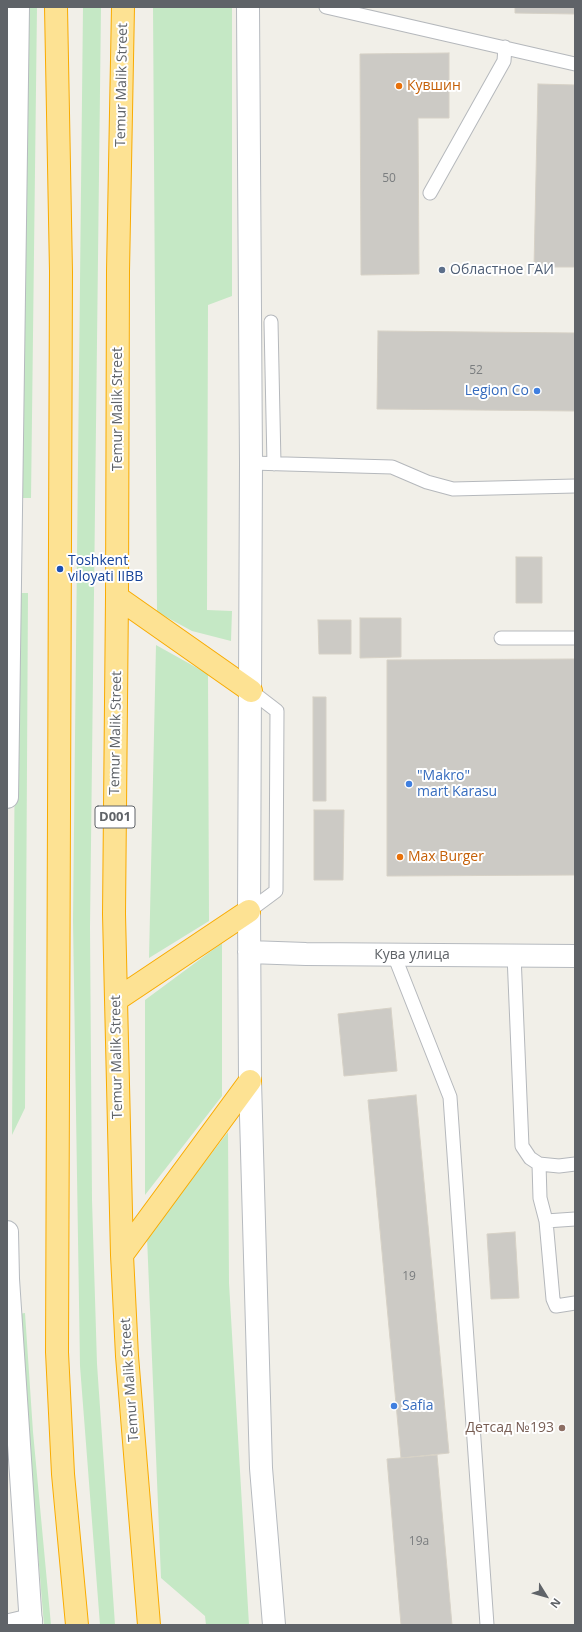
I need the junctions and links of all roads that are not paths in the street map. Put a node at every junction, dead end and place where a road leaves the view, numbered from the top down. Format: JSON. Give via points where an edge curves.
{"nodes":[{"id":1,"x":18,"y":7,"type":"edge"},
{"id":2,"x":56,"y":7,"type":"edge"},
{"id":3,"x":123,"y":7,"type":"edge"},
{"id":4,"x":248,"y":7,"type":"edge"},
{"id":5,"x":326,"y":7,"type":"edge"},
{"id":6,"x":504,"y":47,"type":"junction"},
{"id":7,"x":575,"y":64,"type":"edge"},
{"id":8,"x":430,"y":194,"type":"dead end"},
{"id":9,"x":11,"y":201,"type":"edge"},
{"id":10,"x":270,"y":322,"type":"dead end"},
{"id":11,"x":251,"y":464,"type":"junction"},
{"id":12,"x":274,"y":464,"type":"junction"},
{"id":13,"x":575,"y":486,"type":"edge"},
{"id":14,"x":117,"y":597,"type":"junction"},
{"id":15,"x":501,"y":638,"type":"dead end"},
{"id":16,"x":575,"y":638,"type":"edge"},
{"id":17,"x":251,"y":691,"type":"junction"},
{"id":18,"x":7,"y":797,"type":"edge"},
{"id":19,"x":249,"y":911,"type":"junction"},
{"id":20,"x":249,"y":952,"type":"junction"},
{"id":21,"x":394,"y":955,"type":"junction"},
{"id":22,"x":514,"y":955,"type":"junction"},
{"id":23,"x":575,"y":956,"type":"edge"},
{"id":24,"x":116,"y":1000,"type":"junction"},
{"id":25,"x":250,"y":1081,"type":"junction"},
{"id":26,"x":539,"y":1164,"type":"junction"},
{"id":27,"x":575,"y":1164,"type":"edge"},
{"id":28,"x":575,"y":1219,"type":"edge"},
{"id":29,"x":546,"y":1221,"type":"junction"},
{"id":30,"x":7,"y":1232,"type":"edge"},
{"id":31,"x":122,"y":1255,"type":"junction"},
{"id":32,"x":8,"y":1279,"type":"edge"},
{"id":33,"x":575,"y":1303,"type":"edge"},
{"id":34,"x":31,"y":1622,"type":"edge"},
{"id":35,"x":10,"y":1625,"type":"edge"},
{"id":36,"x":77,"y":1625,"type":"edge"},
{"id":37,"x":150,"y":1625,"type":"edge"},
{"id":38,"x":274,"y":1625,"type":"edge"},
{"id":39,"x":487,"y":1625,"type":"edge"}],
"edges":[{"from":1,"to":9,"type":"street"},
{"from":2,"to":36,"type":"highway","via":[[61,272],[57,1352],[63,1474]]},
{"from":3,"to":14,"type":"highway","name":"Temur Malik Street","number":"D001","via":[[118,271]]},
{"from":4,"to":11,"type":"street"},
{"from":5,"to":6,"type":"lane"},
{"from":6,"to":7,"type":"lane"},
{"from":6,"to":8,"type":"lane","via":[[504,61]]},
{"from":9,"to":18,"type":"street"},
{"from":10,"to":12,"type":"lane"},
{"from":11,"to":12,"type":"lane"},
{"from":11,"to":17,"type":"street"},
{"from":12,"to":13,"type":"lane","via":[[392,468],[426,482],[453,489]]},
{"from":14,"to":17,"type":"highway"},
{"from":14,"to":24,"type":"highway","name":"Temur Malik Street","number":"D001","via":[[114,914]]},
{"from":15,"to":16,"type":"lane"},
{"from":17,"to":19,"type":"street"},
{"from":19,"to":20,"type":"street"},
{"from":19,"to":24,"type":"highway"},
{"from":20,"to":21,"type":"street","name":"Кува улица"},
{"from":20,"to":25,"type":"street"},
{"from":21,"to":22,"type":"street","name":"Кува улица"},
{"from":21,"to":39,"type":"lane","via":[[450,1097]]},
{"from":22,"to":23,"type":"street","name":"Кува улица"},
{"from":22,"to":26,"type":"lane","via":[[522,1146],[530,1158]]},
{"from":24,"to":31,"type":"highway","name":"Temur Malik Street","number":"D001"},
{"from":25,"to":31,"type":"highway"},
{"from":25,"to":38,"type":"street","via":[[261,1468]]},
{"from":26,"to":27,"type":"lane"},
{"from":26,"to":29,"type":"lane","via":[[540,1198]]},
{"from":28,"to":29,"type":"lane"},
{"from":29,"to":33,"type":"lane","via":[[553,1299],[556,1306]]},
{"from":30,"to":32,"type":"street"},
{"from":31,"to":37,"type":"highway","name":"Temur Malik Street","number":"D001","via":[[127,1356]]},
{"from":32,"to":34,"type":"street"},
{"from":34,"to":35,"type":"street"}]}
